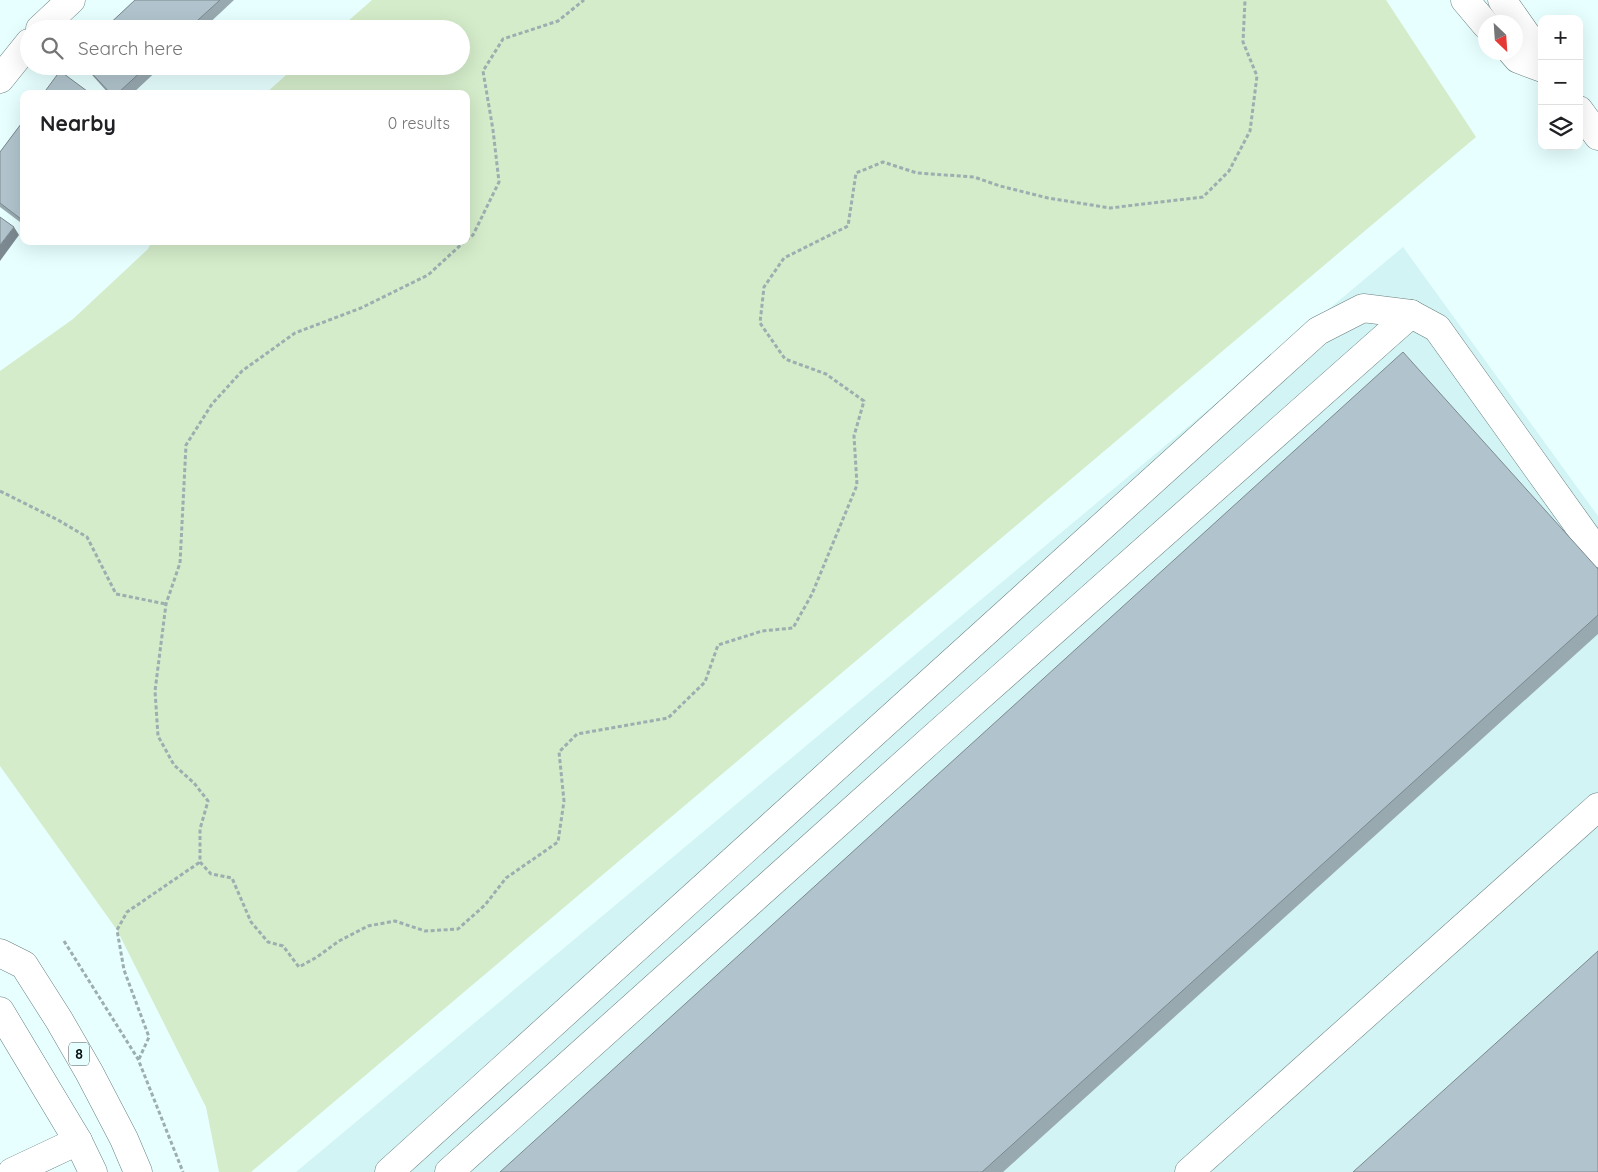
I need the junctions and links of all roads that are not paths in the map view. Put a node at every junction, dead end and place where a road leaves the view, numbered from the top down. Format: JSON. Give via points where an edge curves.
{"nodes":[{"id":1,"x":71,"y":0,"type":"edge"},
{"id":2,"x":1465,"y":0,"type":"edge"},
{"id":3,"x":1502,"y":0,"type":"edge"},
{"id":4,"x":1478,"y":15,"type":"edge"},
{"id":5,"x":50,"y":20,"type":"edge"},
{"id":6,"x":1538,"y":51,"type":"edge"},
{"id":7,"x":20,"y":54,"type":"edge"},
{"id":8,"x":1521,"y":60,"type":"edge"},
{"id":9,"x":1538,"y":66,"type":"edge"},
{"id":10,"x":0,"y":79,"type":"edge"},
{"id":11,"x":1583,"y":115,"type":"edge"},
{"id":12,"x":1598,"y":136,"type":"edge"},
{"id":13,"x":1411,"y":314,"type":"junction"},
{"id":14,"x":1598,"y":553,"type":"edge"},
{"id":15,"x":1598,"y":807,"type":"edge"},
{"id":16,"x":0,"y":953,"type":"edge"},
{"id":17,"x":0,"y":1012,"type":"edge"},
{"id":18,"x":78,"y":1141,"type":"junction"},
{"id":19,"x":12,"y":1172,"type":"edge"},
{"id":20,"x":93,"y":1172,"type":"edge"},
{"id":21,"x":138,"y":1172,"type":"edge"},
{"id":22,"x":389,"y":1172,"type":"edge"},
{"id":23,"x":449,"y":1172,"type":"edge"},
{"id":24,"x":1189,"y":1172,"type":"edge"}],
"edges":[{"from":1,"to":5,"type":"main road"},
{"from":2,"to":4,"type":"main road"},
{"from":3,"to":6,"type":"main road"},
{"from":7,"to":10,"type":"main road"},
{"from":8,"to":9,"type":"main road"},
{"from":11,"to":12,"type":"main road"},
{"from":13,"to":14,"type":"main road","via":[[1437,328]]},
{"from":13,"to":22,"type":"main road","via":[[1363,308],[1318,331]]},
{"from":13,"to":23,"type":"main road"},
{"from":15,"to":24,"type":"main road"},
{"from":16,"to":21,"type":"main road","number":"8","via":[[24,965],[60,1020],[124,1139]]},
{"from":17,"to":18,"type":"main road"},
{"from":18,"to":19,"type":"main road"},
{"from":18,"to":20,"type":"main road"}]}
